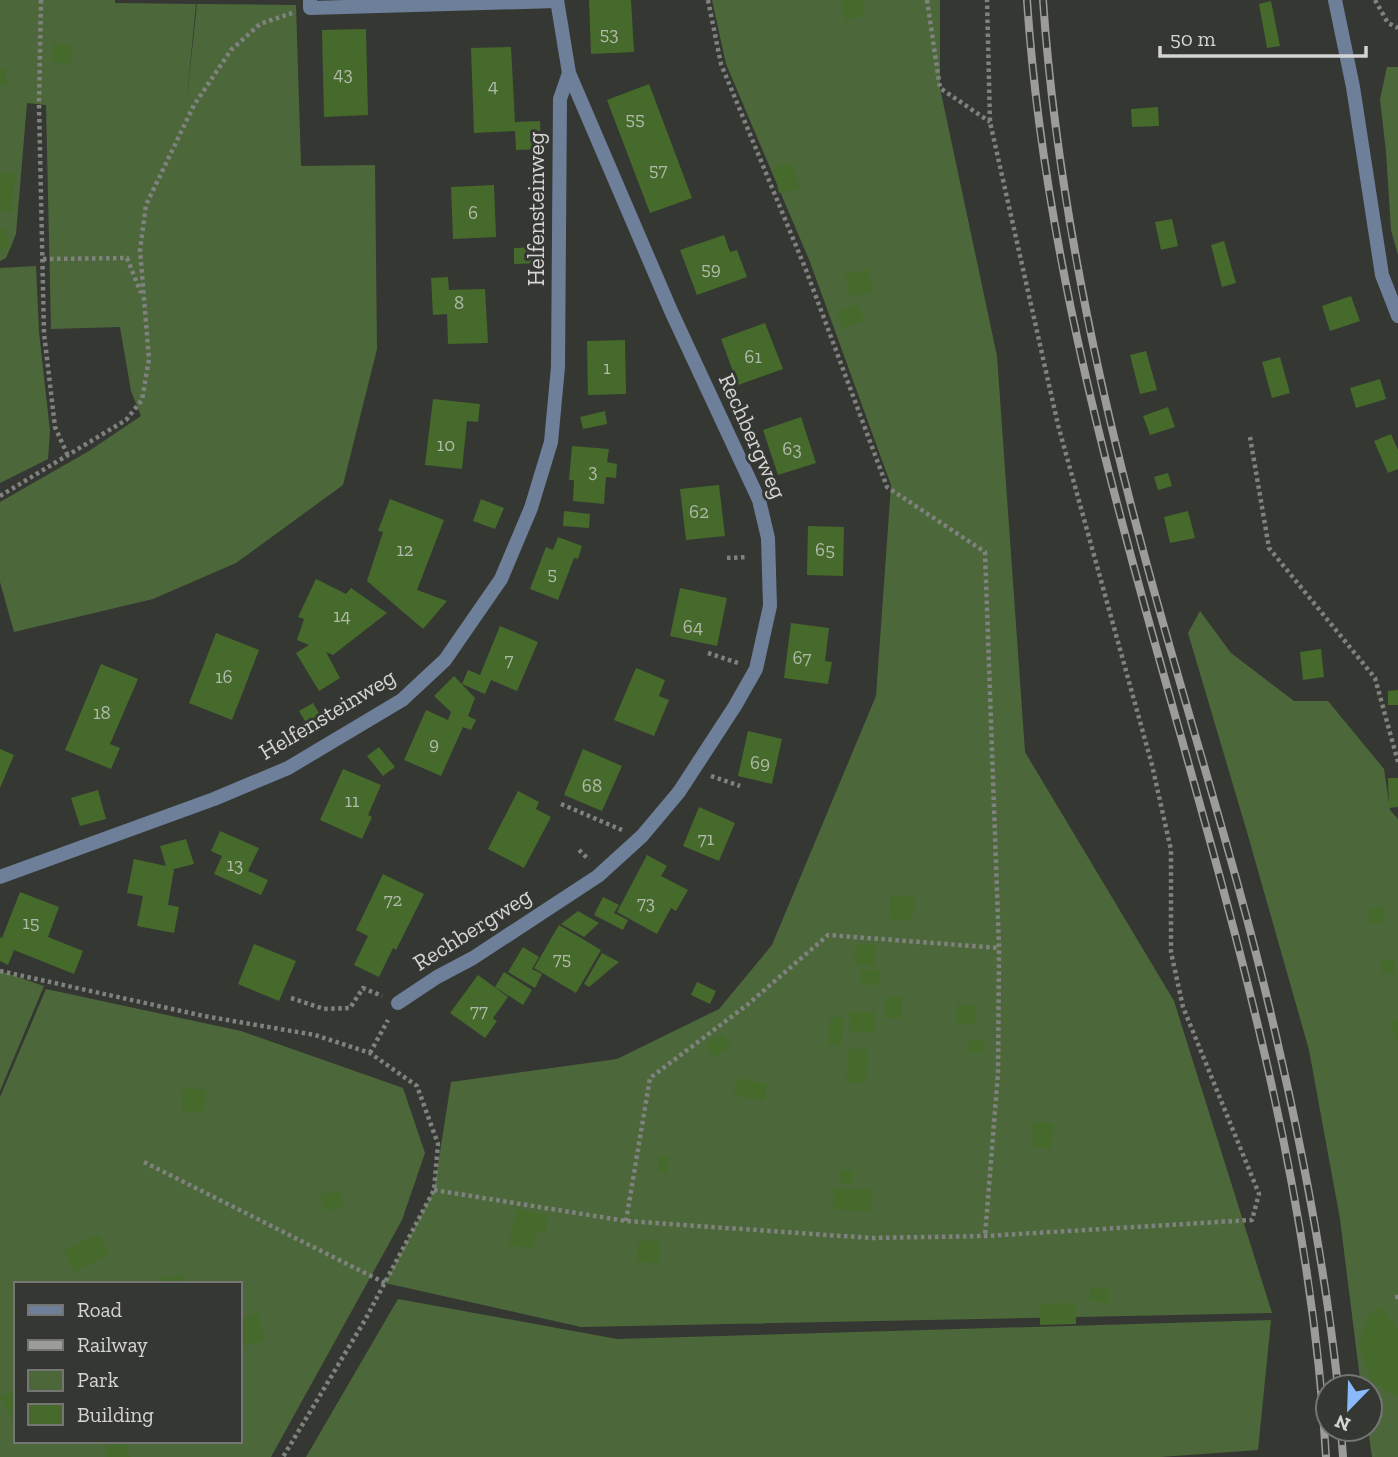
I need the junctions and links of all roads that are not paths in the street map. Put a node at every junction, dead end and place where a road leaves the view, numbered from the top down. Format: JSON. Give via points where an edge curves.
{"nodes":[{"id":1,"x":1335,"y":0,"type":"edge"},
{"id":2,"x":557,"y":1,"type":"edge"},
{"id":3,"x":310,"y":4,"type":"edge"},
{"id":4,"x":569,"y":73,"type":"junction"},
{"id":5,"x":1398,"y":316,"type":"edge"},
{"id":6,"x":0,"y":877,"type":"edge"},
{"id":7,"x":398,"y":1003,"type":"road end"}],
"edges":[{"from":1,"to":5,"type":"street","via":[[1382,275]]},
{"from":2,"to":3,"type":"street"},
{"from":2,"to":4,"type":"street","name":"Rechbergweg"},
{"from":4,"to":6,"type":"street","name":"Helfensteinweg","via":[[560,99],[558,367],[551,442],[531,509],[501,579],[445,660],[402,700],[288,768]]},
{"from":4,"to":7,"type":"street","name":"Rechbergweg","via":[[671,311],[760,500],[770,556],[770,606],[756,669],[735,706],[679,792],[636,841],[598,876]]}]}
